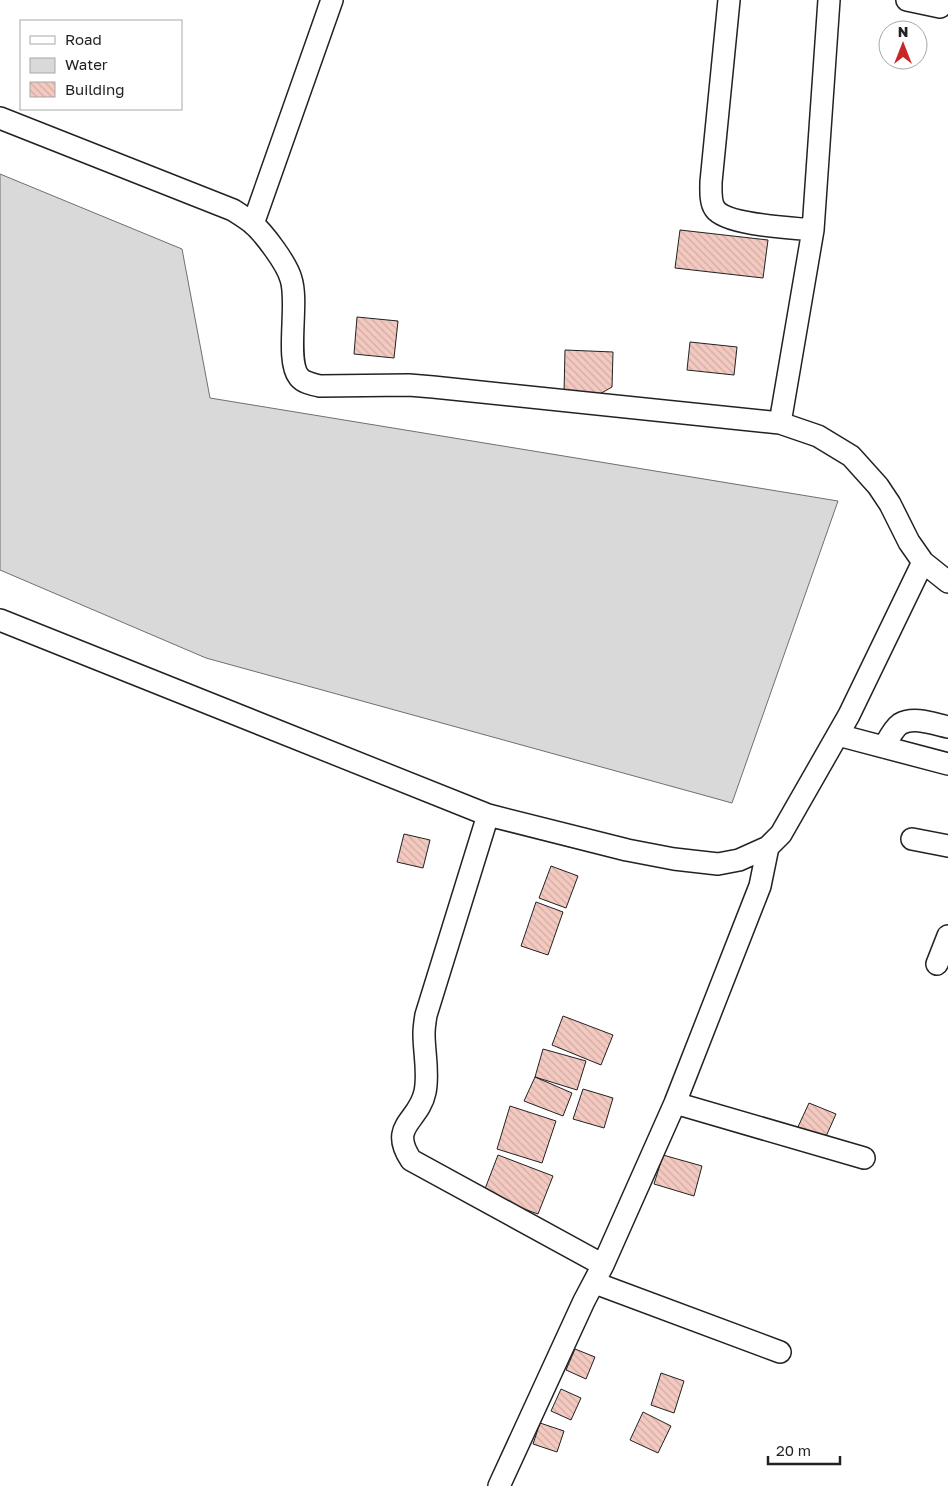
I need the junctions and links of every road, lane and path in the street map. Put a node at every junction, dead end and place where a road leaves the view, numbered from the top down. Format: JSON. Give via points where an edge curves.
{"nodes":[{"id":1,"x":332,"y":0,"type":"edge"},
{"id":2,"x":729,"y":0,"type":"edge"},
{"id":3,"x":829,"y":0,"type":"edge"},
{"id":4,"x":907,"y":0,"type":"edge"},
{"id":5,"x":940,"y":7,"type":"dead end"},
{"id":6,"x":0,"y":118,"type":"edge"},
{"id":7,"x":253,"y":224,"type":"junction"},
{"id":8,"x":813,"y":230,"type":"junction"},
{"id":9,"x":780,"y":423,"type":"junction"},
{"id":10,"x":923,"y":562,"type":"junction"},
{"id":11,"x":948,"y":582,"type":"edge"},
{"id":12,"x":0,"y":620,"type":"edge"},
{"id":13,"x":948,"y":727,"type":"edge"},
{"id":14,"x":838,"y":735,"type":"junction"},
{"id":15,"x":884,"y":747,"type":"junction"},
{"id":16,"x":948,"y":764,"type":"edge"},
{"id":17,"x":488,"y":814,"type":"junction"},
{"id":18,"x":912,"y":839,"type":"dead end"},
{"id":19,"x":948,"y":846,"type":"edge"},
{"id":20,"x":768,"y":847,"type":"junction"},
{"id":21,"x":948,"y":936,"type":"edge"},
{"id":22,"x":936,"y":964,"type":"dead end"},
{"id":23,"x":675,"y":1103,"type":"junction"},
{"id":24,"x":864,"y":1158,"type":"dead end"},
{"id":25,"x":599,"y":1274,"type":"junction"},
{"id":26,"x":780,"y":1352,"type":"dead end"},
{"id":27,"x":499,"y":1486,"type":"edge"}],
"edges":[{"from":1,"to":7,"type":"street"},
{"from":2,"to":8,"type":"street","via":[[711,182],[715,209],[725,217],[740,221]]},
{"from":3,"to":8,"type":"street"},
{"from":4,"to":5,"type":"street"},
{"from":6,"to":7,"type":"street","via":[[233,210]]},
{"from":7,"to":9,"type":"street","via":[[287,268],[292,281],[294,368],[308,384],[425,386]]},
{"from":8,"to":9,"type":"street"},
{"from":9,"to":10,"type":"street","via":[[818,436],[851,456],[878,486]]},
{"from":10,"to":11,"type":"street"},
{"from":10,"to":14,"type":"street"},
{"from":12,"to":17,"type":"street"},
{"from":13,"to":15,"type":"street","via":[[917,721],[900,724]]},
{"from":14,"to":15,"type":"street"},
{"from":14,"to":20,"type":"street","via":[[781,834]]},
{"from":15,"to":16,"type":"street"},
{"from":17,"to":20,"type":"street","via":[[674,859],[718,864],[739,860]]},
{"from":17,"to":25,"type":"street","via":[[426,1015],[426,1091],[406,1126],[402,1142],[411,1160]]},
{"from":18,"to":19,"type":"street"},
{"from":20,"to":23,"type":"street","via":[[760,886]]},
{"from":21,"to":22,"type":"street"},
{"from":23,"to":24,"type":"street"},
{"from":23,"to":25,"type":"street"},
{"from":25,"to":26,"type":"street"},
{"from":25,"to":27,"type":"street"}]}
